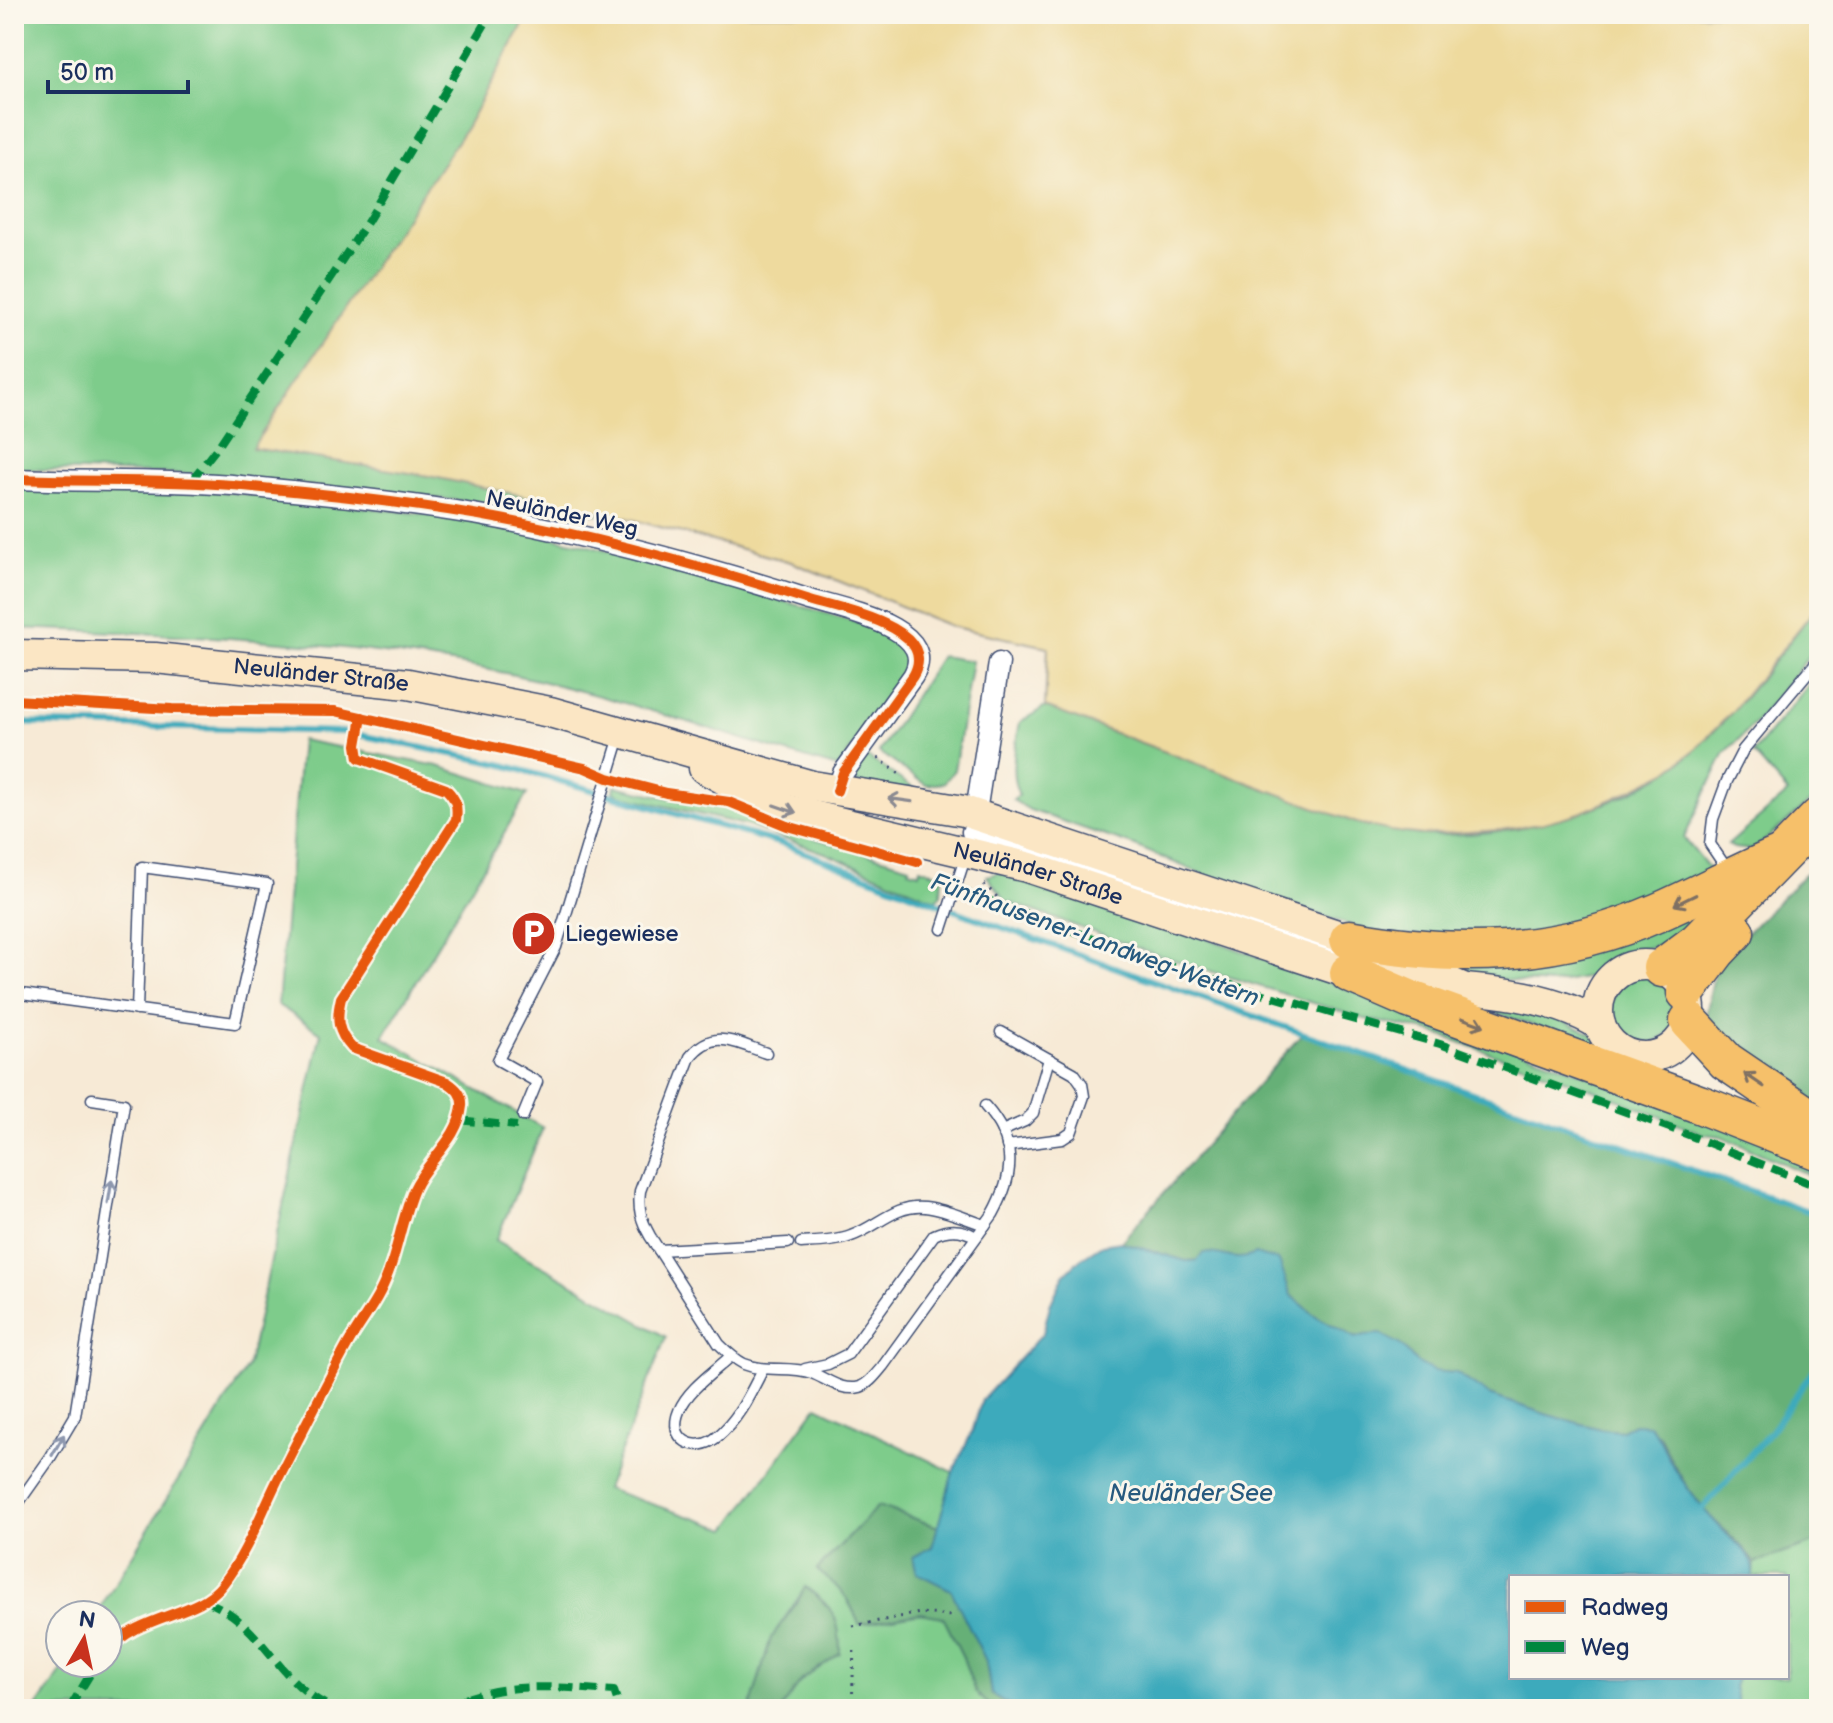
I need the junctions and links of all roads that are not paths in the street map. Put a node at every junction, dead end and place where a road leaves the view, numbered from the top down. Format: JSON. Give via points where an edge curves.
{"nodes":[{"id":1,"x":14,"y":479,"type":"edge"},
{"id":2,"x":14,"y":655,"type":"edge"},
{"id":3,"x":1819,"y":659,"type":"edge"},
{"id":4,"x":999,"y":663,"type":"dead end"},
{"id":5,"x":622,"y":731,"type":"junction"},
{"id":6,"x":837,"y":791,"type":"junction"},
{"id":7,"x":1819,"y":817,"type":"edge"},
{"id":8,"x":972,"y":832,"type":"junction"},
{"id":9,"x":1819,"y":846,"type":"edge"},
{"id":10,"x":1781,"y":855,"type":"junction"},
{"id":11,"x":1732,"y":876,"type":"junction"},
{"id":12,"x":942,"y":929,"type":"dead end"},
{"id":13,"x":1349,"y":956,"type":"junction"},
{"id":14,"x":1606,"y":983,"type":"junction"},
{"id":15,"x":1465,"y":989,"type":"junction"},
{"id":16,"x":14,"y":993,"type":"edge"},
{"id":17,"x":1679,"y":994,"type":"junction"},
{"id":18,"x":1515,"y":996,"type":"junction"},
{"id":19,"x":137,"y":1010,"type":"junction"},
{"id":20,"x":1600,"y":1025,"type":"junction"},
{"id":21,"x":1001,"y":1032,"type":"dead end"},
{"id":22,"x":766,"y":1053,"type":"dead end"},
{"id":23,"x":1647,"y":1057,"type":"junction"},
{"id":24,"x":1049,"y":1059,"type":"junction"},
{"id":25,"x":92,"y":1099,"type":"dead end"},
{"id":26,"x":985,"y":1106,"type":"dead end"},
{"id":27,"x":523,"y":1116,"type":"dead end"},
{"id":28,"x":1819,"y":1124,"type":"edge"},
{"id":29,"x":1002,"y":1131,"type":"junction"},
{"id":30,"x":1819,"y":1140,"type":"edge"},
{"id":31,"x":1007,"y":1146,"type":"junction"},
{"id":32,"x":1819,"y":1151,"type":"edge"},
{"id":33,"x":985,"y":1225,"type":"junction"},
{"id":34,"x":976,"y":1237,"type":"junction"},
{"id":35,"x":788,"y":1243,"type":"dead end"},
{"id":36,"x":801,"y":1243,"type":"dead end"},
{"id":37,"x":659,"y":1250,"type":"junction"},
{"id":38,"x":731,"y":1356,"type":"junction"},
{"id":39,"x":763,"y":1369,"type":"junction"},
{"id":40,"x":799,"y":1370,"type":"junction"},
{"id":41,"x":14,"y":1509,"type":"edge"}],
"edges":[{"from":1,"to":6,"type":"street","name":"Neuländer Weg","via":[[230,485],[495,518],[642,552],[893,628],[917,649],[917,669],[843,773]]},
{"from":2,"to":5,"type":"main road","name":"Neuländer Straße","via":[[155,658],[408,684]]},
{"from":3,"to":11,"type":"lane","via":[[1743,750],[1727,781],[1710,844]]},
{"from":4,"to":8,"type":"street"},
{"from":5,"to":6,"type":"main road","name":"Neuländer Straße"},
{"from":5,"to":8,"type":"main road","name":"Neuländer Straße","one_way":true,"via":[[788,810],[835,823]]},
{"from":5,"to":27,"type":"lane","via":[[556,947],[498,1060],[537,1082]]},
{"from":8,"to":6,"type":"main road","name":"Neuländer Straße","one_way":true,"via":[[942,806]]},
{"from":7,"to":10,"type":"highway"},
{"from":8,"to":12,"type":"lane"},
{"from":8,"to":13,"type":"main road","name":"Neuländer Straße"},
{"from":8,"to":15,"type":"street","via":[[1360,961]]},
{"from":9,"to":17,"type":"highway"},
{"from":10,"to":11,"type":"highway"},
{"from":10,"to":17,"type":"highway","via":[[1697,942]]},
{"from":11,"to":13,"type":"highway","one_way":true,"via":[[1630,924],[1548,946]]},
{"from":13,"to":15,"type":"main road","name":"Neuländer Straße"},
{"from":13,"to":32,"type":"highway","one_way":true,"via":[[1409,999]]},
{"from":14,"to":17,"type":"main road","name":"Neuländer Straße","via":[[1631,966],[1647,964]]},
{"from":14,"to":18,"type":"main road","name":"Neuländer Straße","via":[[1572,993]]},
{"from":14,"to":20,"type":"main road","via":[[1598,1004]]},
{"from":15,"to":18,"type":"main road","name":"Neuländer Straße"},
{"from":16,"to":19,"type":"lane"},
{"from":17,"to":23,"type":"main road","via":[[1683,1035],[1662,1054]]},
{"from":28,"to":17,"type":"highway","one_way":true,"via":[[1726,1061]]},
{"from":18,"to":20,"type":"main road","name":"Neuländer Straße","via":[[1576,1012]]},
{"from":19,"to":19,"type":"lane","via":[[235,1023],[267,884],[142,867]]},
{"from":20,"to":23,"type":"main road","name":"Neuländer Straße","via":[[1618,1049]]},
{"from":21,"to":24,"type":"lane"},
{"from":22,"to":37,"type":"lane","via":[[724,1039],[698,1046],[690,1057],[640,1191],[641,1221]]},
{"from":23,"to":30,"type":"highway","via":[[1697,1089]]},
{"from":24,"to":29,"type":"lane","via":[[1033,1113]]},
{"from":24,"to":31,"type":"lane","via":[[1082,1084],[1084,1096],[1071,1133],[1062,1139]]},
{"from":41,"to":25,"type":"lane","one_way":true,"via":[[75,1416],[124,1104]]},
{"from":26,"to":29,"type":"lane"},
{"from":29,"to":31,"type":"lane"},
{"from":31,"to":33,"type":"lane","via":[[1008,1180]]},
{"from":33,"to":34,"type":"lane"},
{"from":33,"to":36,"type":"lane","via":[[925,1207],[911,1208],[895,1211],[852,1236]]},
{"from":34,"to":40,"type":"lane","via":[[948,1230],[930,1240],[859,1342],[839,1360]]},
{"from":34,"to":40,"type":"lane","via":[[869,1381],[860,1387],[838,1386]]},
{"from":35,"to":37,"type":"lane"},
{"from":37,"to":38,"type":"lane"},
{"from":38,"to":39,"type":"lane"},
{"from":38,"to":39,"type":"lane","via":[[680,1409],[675,1427],[688,1443],[700,1445],[727,1428]]},
{"from":39,"to":40,"type":"lane"}]}
